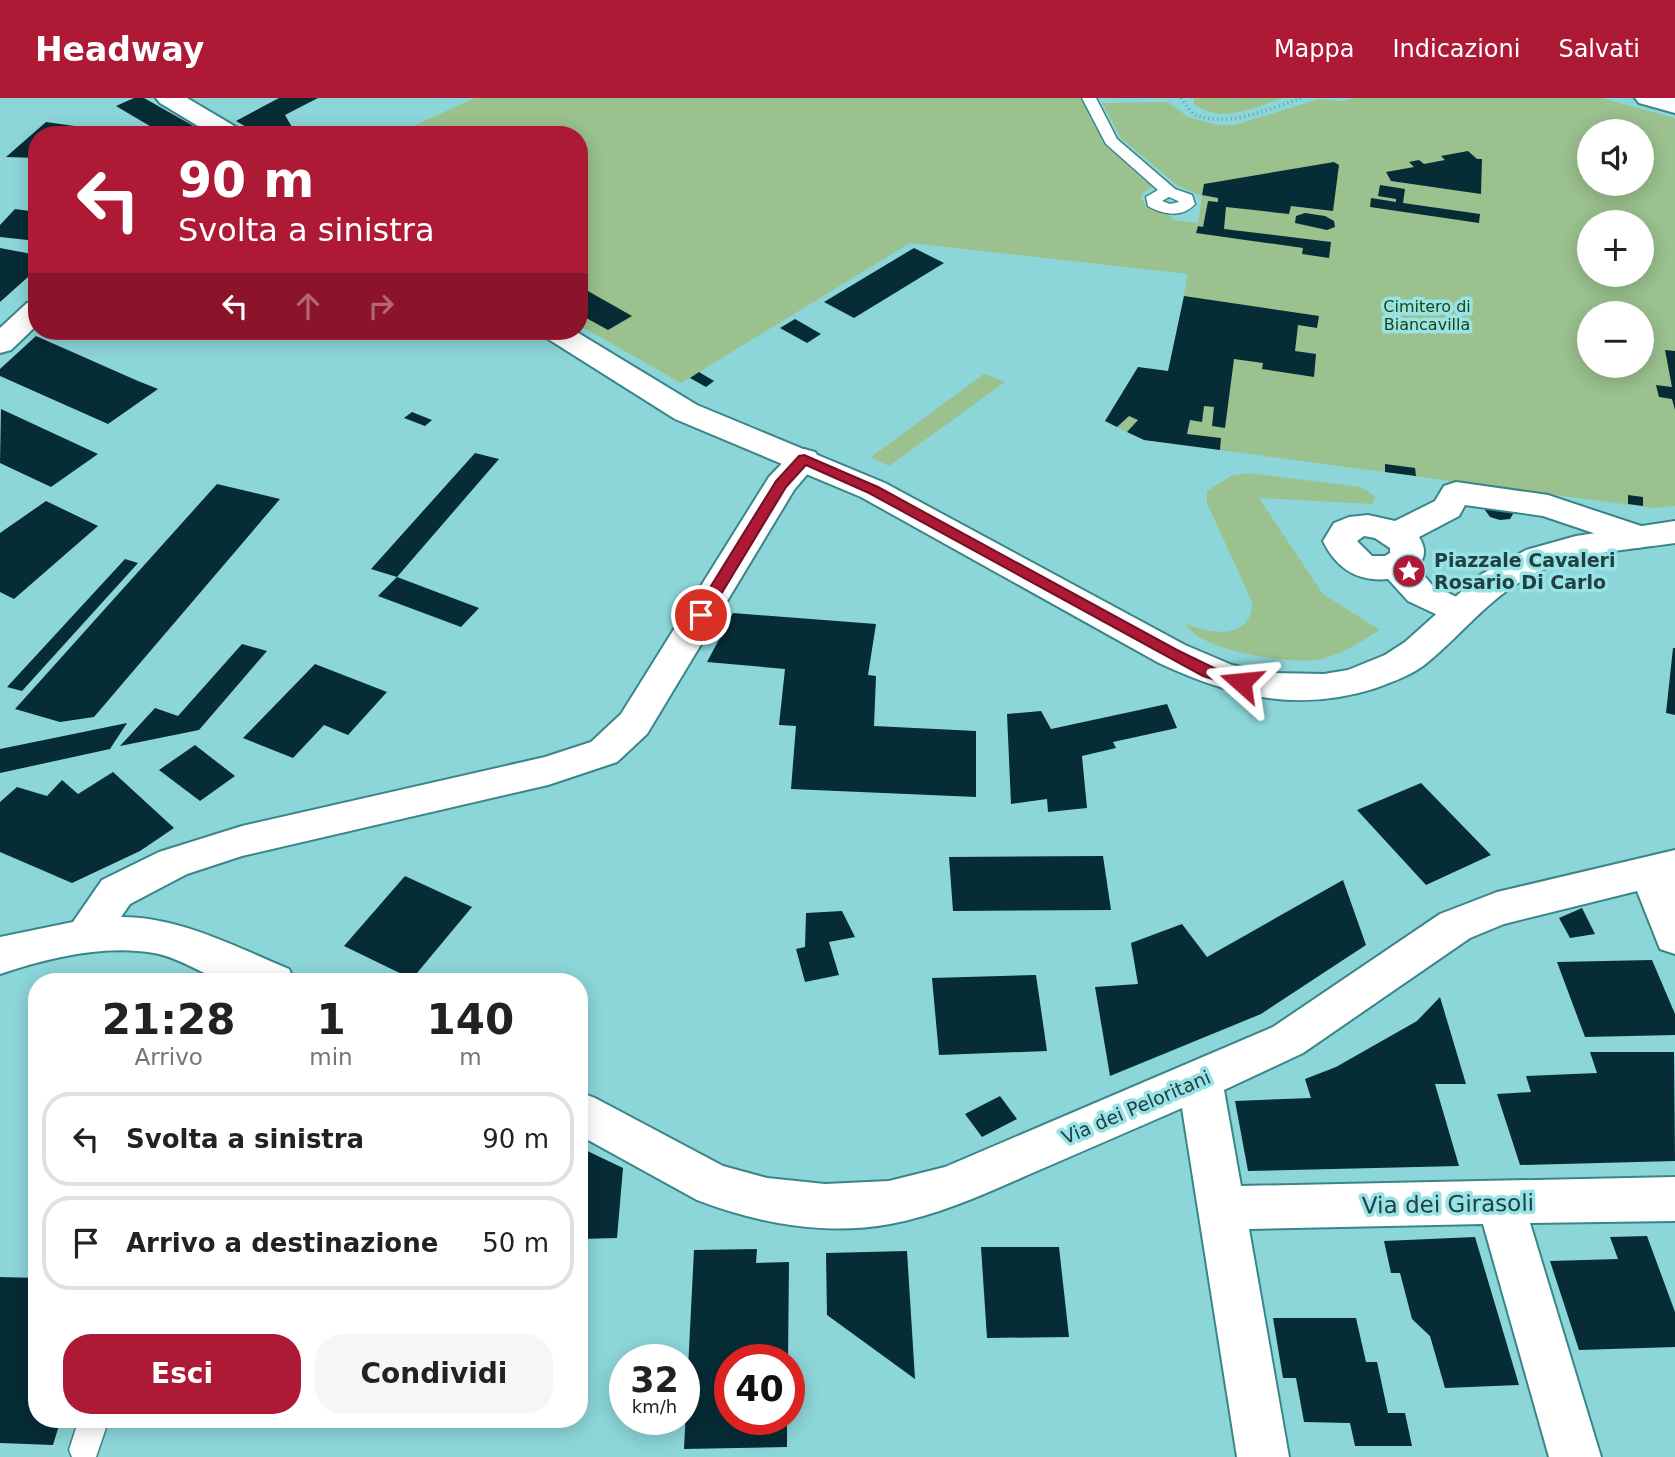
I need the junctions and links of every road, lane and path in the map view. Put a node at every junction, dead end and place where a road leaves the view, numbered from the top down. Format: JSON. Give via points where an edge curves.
{"nodes":[{"id":1,"x":169,"y":98,"type":"edge"},
{"id":2,"x":1089,"y":98,"type":"edge"},
{"id":3,"x":1181,"y":98,"type":"edge"},
{"id":4,"x":1303,"y":98,"type":"edge"},
{"id":5,"x":1647,"y":98,"type":"edge"},
{"id":6,"x":1675,"y":105,"type":"edge"},
{"id":7,"x":213,"y":126,"type":"edge"},
{"id":8,"x":1169,"y":192,"type":"dead end"},
{"id":9,"x":570,"y":340,"type":"edge"},
{"id":10,"x":804,"y":459,"type":"junction"},
{"id":11,"x":1675,"y":532,"type":"edge"},
{"id":12,"x":1638,"y":537,"type":"junction"},
{"id":13,"x":1459,"y":613,"type":"junction"},
{"id":14,"x":1662,"y":869,"type":"edge"},
{"id":15,"x":86,"y":936,"type":"junction"},
{"id":16,"x":1675,"y":937,"type":"edge"},
{"id":17,"x":0,"y":957,"type":"edge"},
{"id":18,"x":241,"y":973,"type":"edge"},
{"id":19,"x":1200,"y":1080,"type":"junction"},
{"id":20,"x":588,"y":1117,"type":"edge"},
{"id":21,"x":1675,"y":1199,"type":"edge"},
{"id":22,"x":1500,"y":1203,"type":"junction"},
{"id":23,"x":1222,"y":1208,"type":"junction"},
{"id":24,"x":91,"y":1428,"type":"edge"},
{"id":25,"x":84,"y":1450,"type":"dead end"},
{"id":26,"x":1263,"y":1457,"type":"edge"},
{"id":27,"x":1575,"y":1457,"type":"edge"}],
"edges":[{"from":1,"to":7,"type":"street"},
{"from":2,"to":8,"type":"lane","via":[[1111,141]]},
{"from":3,"to":4,"type":"path","via":[[1195,115],[1210,120]]},
{"from":5,"to":6,"type":"street"},
{"from":9,"to":10,"type":"street","via":[[686,412]]},
{"from":10,"to":13,"type":"street","via":[[873,490],[1172,654],[1241,682],[1276,688],[1343,685],[1402,663]]},
{"from":10,"to":15,"type":"street","via":[[781,484],[634,724],[604,752],[548,771],[242,841],[173,863],[116,892]]},
{"from":11,"to":12,"type":"street"},
{"from":12,"to":13,"type":"street","via":[[1557,552],[1520,565]]},
{"from":12,"to":13,"type":"street","via":[[1548,506],[1456,493],[1447,509],[1396,550],[1420,593]]},
{"from":14,"to":16,"type":"street"},
{"from":14,"to":19,"type":"street","name":"Via dei Peloritani","via":[[1497,909],[1455,926],[1288,1040]]},
{"from":15,"to":17,"type":"street"},
{"from":15,"to":18,"type":"street","via":[[172,940]]},
{"from":19,"to":20,"type":"street","name":"Via dei Peloritani","via":[[949,1187],[889,1203],[825,1206],[778,1201],[713,1185]]},
{"from":19,"to":23,"type":"street"},
{"from":21,"to":22,"type":"street","name":"Via dei Girasoli"},
{"from":22,"to":23,"type":"street","name":"Via dei Girasoli"},
{"from":22,"to":27,"type":"street"},
{"from":23,"to":26,"type":"street"},
{"from":24,"to":25,"type":"lane"}]}
